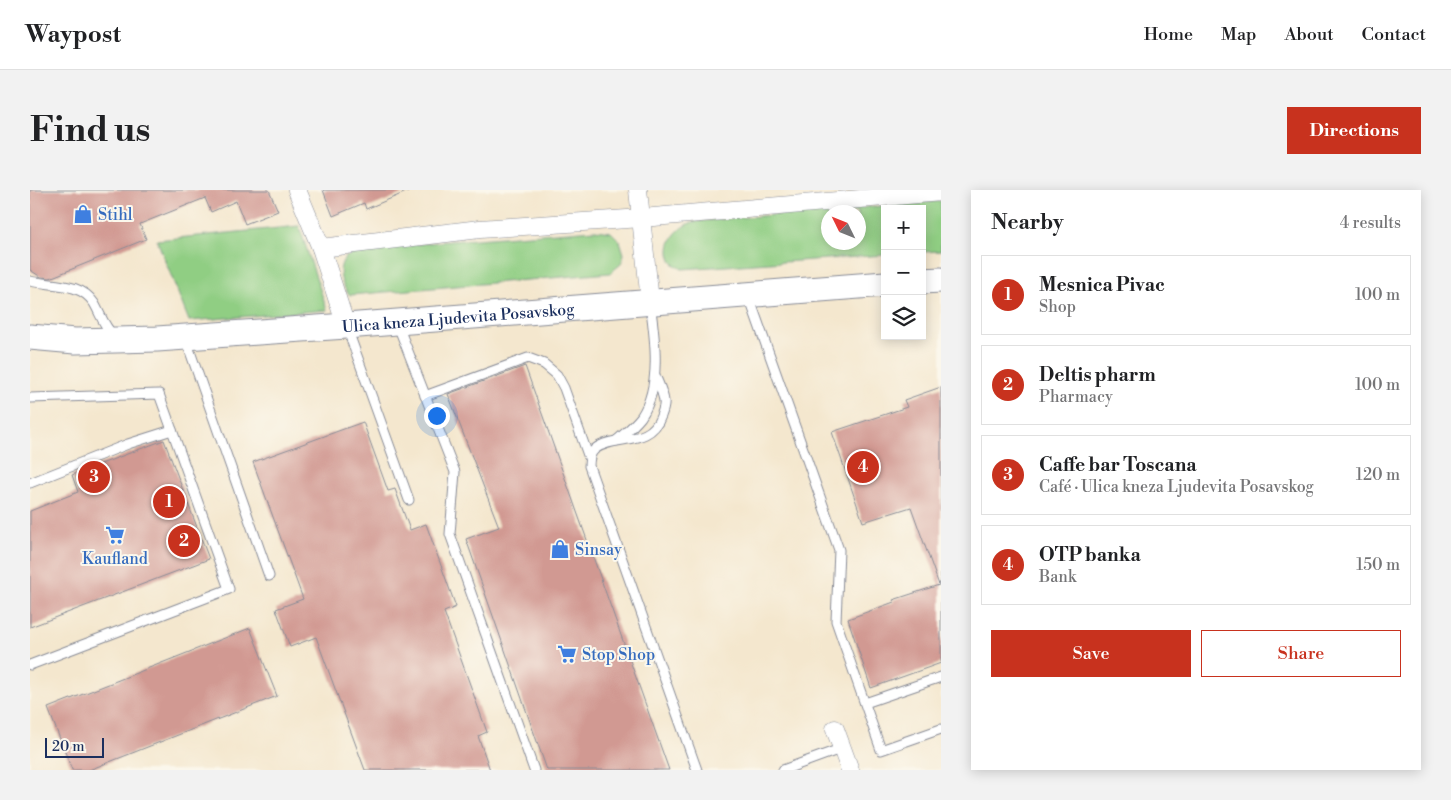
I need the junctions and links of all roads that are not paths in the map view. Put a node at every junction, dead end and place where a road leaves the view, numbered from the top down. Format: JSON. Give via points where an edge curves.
{"nodes":[{"id":1,"x":297,"y":190,"type":"edge"},
{"id":2,"x":638,"y":190,"type":"edge"},
{"id":3,"x":941,"y":192,"type":"edge"},
{"id":4,"x":642,"y":218,"type":"junction"},
{"id":5,"x":321,"y":248,"type":"junction"},
{"id":6,"x":941,"y":280,"type":"edge"},
{"id":7,"x":30,"y":281,"type":"edge"},
{"id":8,"x":926,"y":281,"type":"edge"},
{"id":9,"x":881,"y":284,"type":"edge"},
{"id":10,"x":748,"y":294,"type":"junction"},
{"id":11,"x":650,"y":301,"type":"junction"},
{"id":12,"x":397,"y":322,"type":"junction"},
{"id":13,"x":346,"y":326,"type":"junction"},
{"id":14,"x":30,"y":337,"type":"edge"},
{"id":15,"x":185,"y":337,"type":"junction"},
{"id":16,"x":118,"y":341,"type":"junction"},
{"id":17,"x":655,"y":375,"type":"junction"},
{"id":18,"x":425,"y":396,"type":"junction"},
{"id":19,"x":30,"y":398,"type":"edge"},
{"id":20,"x":172,"y":430,"type":"junction"},
{"id":21,"x":616,"y":441,"type":"junction"},
{"id":22,"x":589,"y":458,"type":"junction"},
{"id":23,"x":30,"y":483,"type":"edge"},
{"id":24,"x":409,"y":500,"type":"dead end"},
{"id":25,"x":269,"y":576,"type":"dead end"},
{"id":26,"x":30,"y":665,"type":"edge"},
{"id":27,"x":941,"y":677,"type":"edge"},
{"id":28,"x":865,"y":703,"type":"junction"},
{"id":29,"x":836,"y":729,"type":"dead end"},
{"id":30,"x":941,"y":729,"type":"edge"},
{"id":31,"x":843,"y":748,"type":"junction"},
{"id":32,"x":534,"y":770,"type":"edge"},
{"id":33,"x":697,"y":770,"type":"edge"},
{"id":34,"x":783,"y":770,"type":"edge"},
{"id":35,"x":850,"y":770,"type":"edge"}],
"edges":[{"from":1,"to":5,"type":"street"},
{"from":2,"to":4,"type":"street"},
{"from":3,"to":4,"type":"street"},
{"from":4,"to":5,"type":"street","via":[[480,229]]},
{"from":4,"to":11,"type":"street"},
{"from":5,"to":13,"type":"street"},
{"from":6,"to":8,"type":"main road"},
{"from":7,"to":16,"type":"lane","via":[[82,290]]},
{"from":9,"to":10,"type":"main road","name":"Ulica kneza Ljudevita Posavskog"},
{"from":10,"to":11,"type":"main road","name":"Ulica kneza Ljudevita Posavskog"},
{"from":10,"to":28,"type":"lane","via":[[839,550],[836,621]]},
{"from":11,"to":12,"type":"main road","name":"Ulica kneza Ljudevita Posavskog"},
{"from":11,"to":17,"type":"lane","via":[[655,334]]},
{"from":12,"to":13,"type":"main road","name":"Ulica kneza Ljudevita Posavskog"},
{"from":12,"to":18,"type":"lane"},
{"from":13,"to":15,"type":"main road","name":"Ulica kneza Ljudevita Posavskog"},
{"from":13,"to":24,"type":"lane"},
{"from":14,"to":16,"type":"main road","name":"Ulica kneza Ljudevita Posavskog"},
{"from":15,"to":16,"type":"main road","name":"Ulica kneza Ljudevita Posavskog"},
{"from":15,"to":25,"type":"lane"},
{"from":17,"to":21,"type":"lane","via":[[642,415]]},
{"from":17,"to":21,"type":"lane","via":[[664,402],[661,418],[644,435]]},
{"from":18,"to":22,"type":"lane","via":[[528,358],[544,364],[558,375]]},
{"from":18,"to":32,"type":"lane","via":[[454,472],[450,534]]},
{"from":19,"to":20,"type":"lane","via":[[159,394]]},
{"from":20,"to":23,"type":"lane"},
{"from":20,"to":26,"type":"lane","via":[[230,589]]},
{"from":21,"to":22,"type":"lane","via":[[595,449]]},
{"from":22,"to":33,"type":"lane","via":[[589,466]]},
{"from":27,"to":28,"type":"lane"},
{"from":28,"to":30,"type":"lane","via":[[881,750]]},
{"from":29,"to":31,"type":"street"},
{"from":31,"to":34,"type":"lane"},
{"from":31,"to":35,"type":"street"}]}
